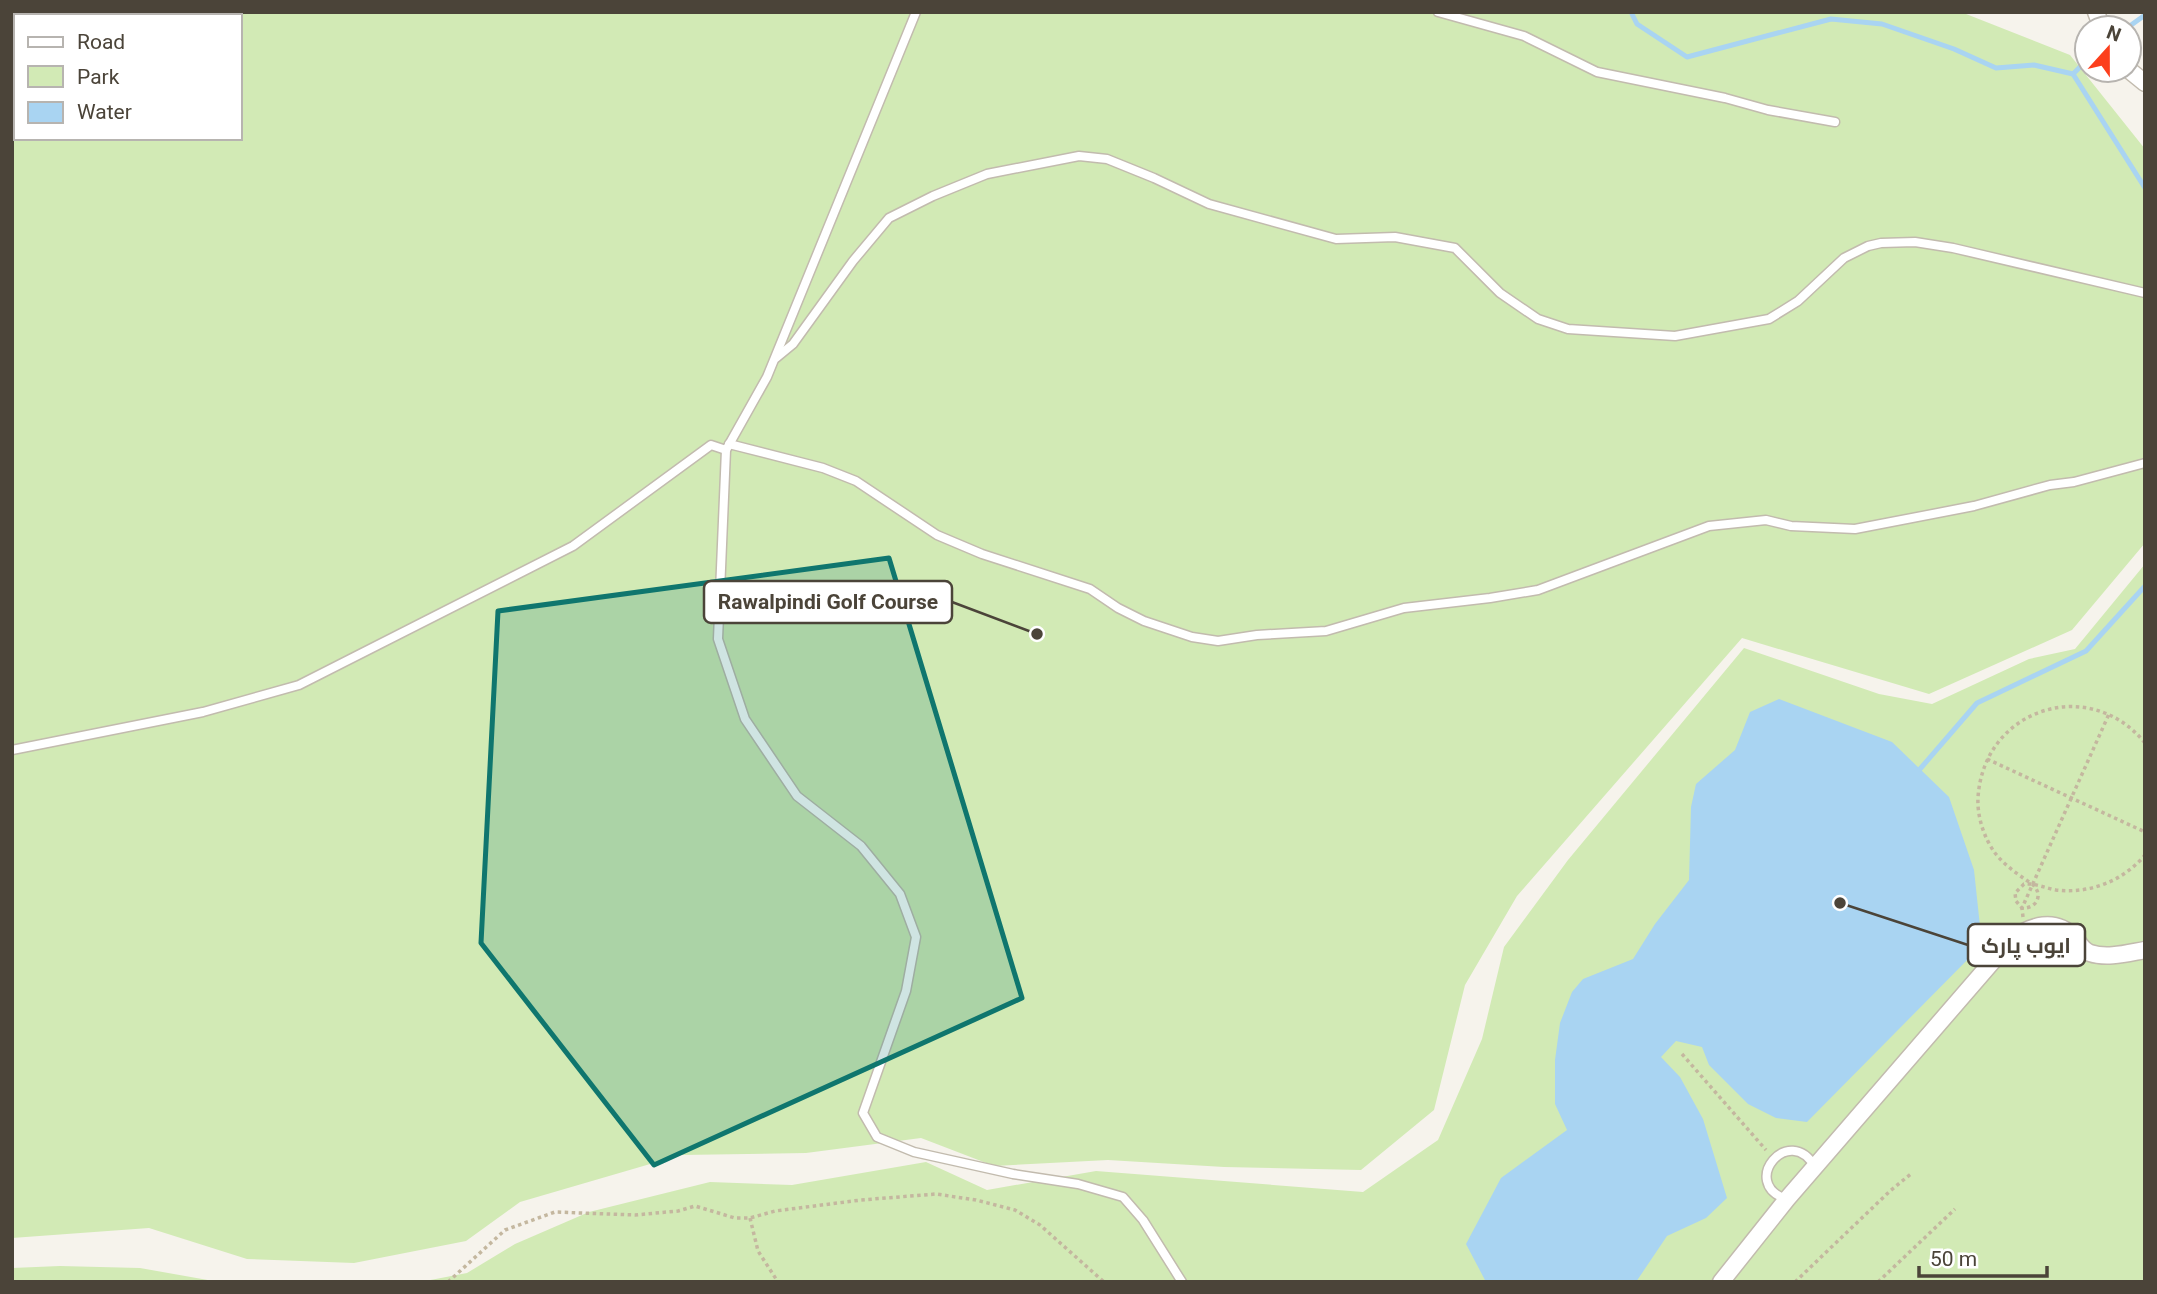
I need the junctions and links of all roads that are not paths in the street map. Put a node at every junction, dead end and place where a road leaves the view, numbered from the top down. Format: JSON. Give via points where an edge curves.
{"nodes":[{"id":1,"x":916,"y":12,"type":"edge"},
{"id":2,"x":1438,"y":12,"type":"edge"},
{"id":3,"x":1835,"y":122,"type":"dead end"},
{"id":4,"x":2145,"y":293,"type":"edge"},
{"id":5,"x":774,"y":360,"type":"junction"},
{"id":6,"x":728,"y":447,"type":"junction"},
{"id":7,"x":2145,"y":463,"type":"edge"},
{"id":8,"x":12,"y":750,"type":"edge"},
{"id":9,"x":2145,"y":950,"type":"edge"},
{"id":10,"x":1815,"y":1167,"type":"junction"},
{"id":11,"x":1787,"y":1199,"type":"junction"},
{"id":12,"x":1182,"y":1282,"type":"edge"},
{"id":13,"x":1721,"y":1282,"type":"edge"}],
"edges":[{"from":1,"to":5,"type":"lane"},
{"from":2,"to":3,"type":"lane","via":[[1524,36],[1597,72]]},
{"from":4,"to":5,"type":"lane","via":[[1953,248],[1881,243],[1844,258],[1798,301],[1769,319],[1675,336],[1568,329],[1538,319],[1500,293],[1455,248],[1395,237],[1336,239],[1209,204],[1107,159],[1079,156],[987,174],[889,218],[793,344]]},
{"from":5,"to":6,"type":"lane"},
{"from":6,"to":7,"type":"lane","via":[[823,468],[856,481],[937,535],[1090,589],[1144,621],[1218,641],[1326,631],[1404,608],[1538,590],[1709,526],[1766,520],[1855,530]]},
{"from":6,"to":8,"type":"lane","via":[[710,444],[573,546],[299,685],[204,712]]},
{"from":6,"to":12,"type":"lane","via":[[718,639],[745,719],[797,796],[861,846],[900,894],[916,937],[906,991],[863,1113],[877,1137],[914,1152],[1123,1197]]},
{"from":9,"to":10,"type":"street","via":[[2097,955],[2057,927],[2024,930]]},
{"from":10,"to":11,"type":"street"},
{"from":10,"to":11,"type":"lane","via":[[1796,1151],[1773,1158],[1768,1183],[1772,1191]]},
{"from":11,"to":13,"type":"street"}]}
